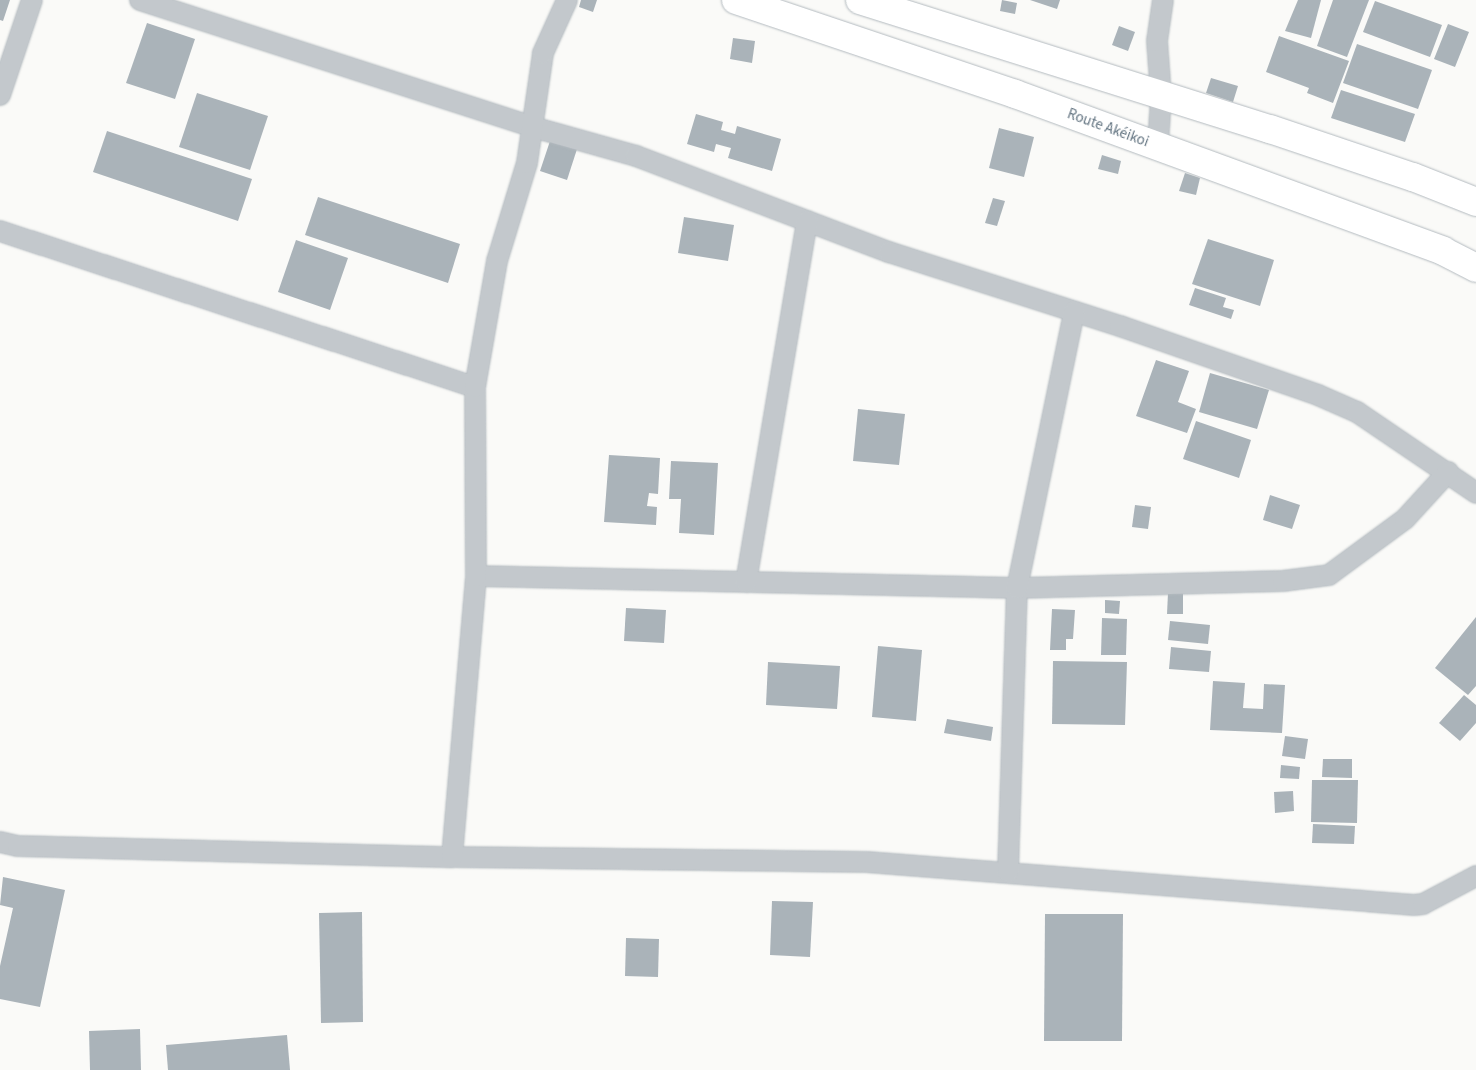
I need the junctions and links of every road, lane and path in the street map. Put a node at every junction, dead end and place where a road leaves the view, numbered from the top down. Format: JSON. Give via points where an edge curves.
{"nodes":[{"id":1,"x":32,"y":0,"type":"edge"},
{"id":2,"x":140,"y":0,"type":"edge"},
{"id":3,"x":567,"y":0,"type":"edge"},
{"id":4,"x":736,"y":0,"type":"edge"},
{"id":5,"x":860,"y":0,"type":"edge"},
{"id":6,"x":1162,"y":0,"type":"edge"},
{"id":7,"x":0,"y":95,"type":"edge"},
{"id":8,"x":1161,"y":96,"type":"junction"},
{"id":9,"x":532,"y":127,"type":"junction"},
{"id":10,"x":1158,"y":146,"type":"junction"},
{"id":11,"x":1476,"y":202,"type":"edge"},
{"id":12,"x":807,"y":221,"type":"junction"},
{"id":13,"x":0,"y":231,"type":"edge"},
{"id":14,"x":1476,"y":268,"type":"edge"},
{"id":15,"x":1074,"y":312,"type":"junction"},
{"id":16,"x":475,"y":387,"type":"junction"},
{"id":17,"x":1448,"y":472,"type":"junction"},
{"id":18,"x":1476,"y":493,"type":"edge"},
{"id":19,"x":476,"y":576,"type":"junction"},
{"id":20,"x":746,"y":582,"type":"junction"},
{"id":21,"x":1017,"y":588,"type":"junction"},
{"id":22,"x":0,"y":842,"type":"edge"},
{"id":23,"x":452,"y":857,"type":"junction"},
{"id":24,"x":1008,"y":872,"type":"junction"},
{"id":25,"x":1476,"y":876,"type":"edge"}],
"edges":[{"from":1,"to":7,"type":"street"},
{"from":2,"to":9,"type":"street"},
{"from":3,"to":9,"type":"street","via":[[543,53]]},
{"from":4,"to":10,"type":"street","name":"Route Akéikoi"},
{"from":5,"to":8,"type":"street"},
{"from":6,"to":8,"type":"street","via":[[1157,42]]},
{"from":8,"to":10,"type":"street"},
{"from":8,"to":11,"type":"street","via":[[1413,177]]},
{"from":9,"to":12,"type":"street","via":[[636,156]]},
{"from":9,"to":16,"type":"street","via":[[527,164],[497,261]]},
{"from":10,"to":14,"type":"street","name":"Route Akéikoi","via":[[1443,252]]},
{"from":12,"to":15,"type":"street","via":[[889,252]]},
{"from":12,"to":20,"type":"street"},
{"from":13,"to":16,"type":"street"},
{"from":15,"to":17,"type":"street","via":[[1357,412]]},
{"from":15,"to":21,"type":"street"},
{"from":16,"to":19,"type":"street"},
{"from":17,"to":18,"type":"street"},
{"from":17,"to":21,"type":"street","via":[[1405,519],[1329,575],[1283,581]]},
{"from":19,"to":20,"type":"street"},
{"from":19,"to":23,"type":"street"},
{"from":20,"to":21,"type":"street"},
{"from":21,"to":24,"type":"street"},
{"from":22,"to":23,"type":"street","via":[[18,846]]},
{"from":23,"to":24,"type":"street","via":[[867,862]]},
{"from":24,"to":25,"type":"street","via":[[1414,905],[1423,904]]}]}
